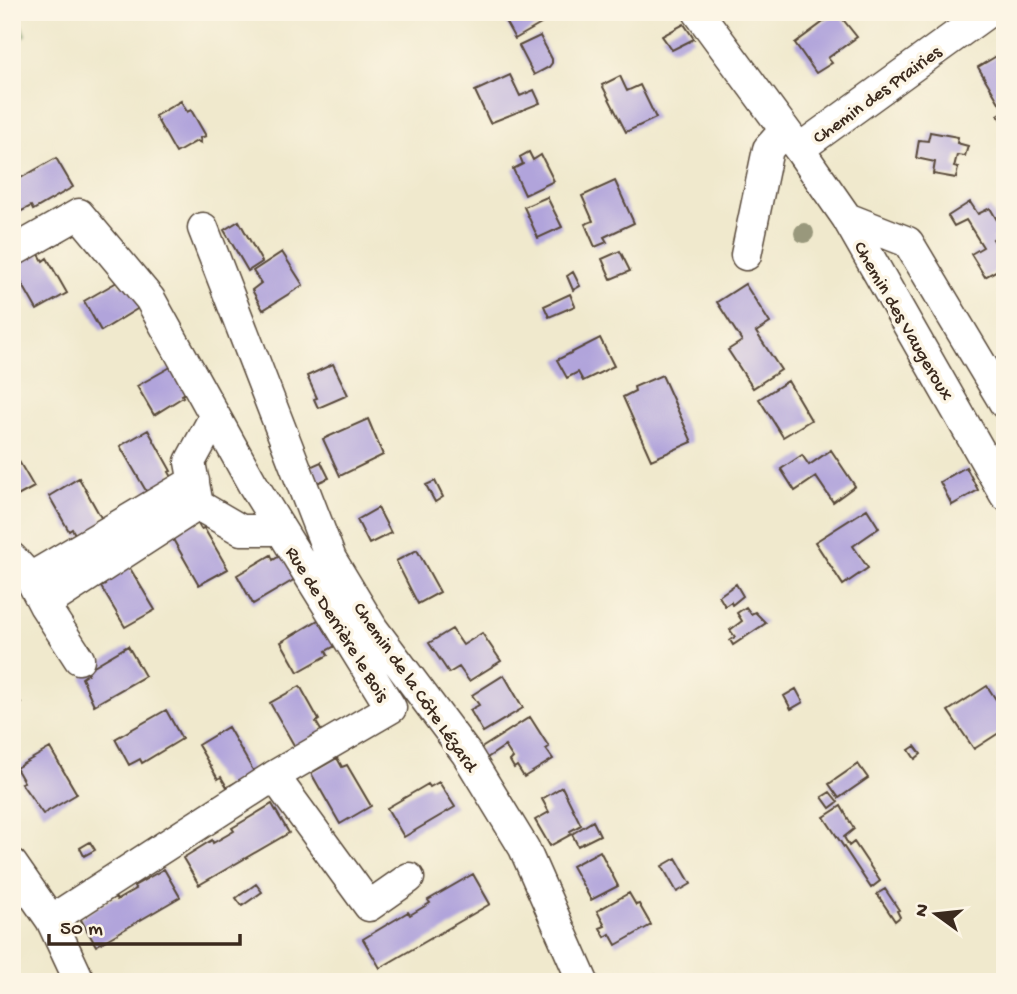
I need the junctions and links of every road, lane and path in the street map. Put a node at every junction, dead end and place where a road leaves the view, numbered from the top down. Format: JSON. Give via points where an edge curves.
{"nodes":[{"id":1,"x":698,"y":12,"type":"edge"},
{"id":2,"x":988,"y":12,"type":"edge"},
{"id":3,"x":792,"y":140,"type":"junction"},
{"id":4,"x":847,"y":218,"type":"junction"},
{"id":5,"x":203,"y":228,"type":"dead end"},
{"id":6,"x":12,"y":252,"type":"edge"},
{"id":7,"x":747,"y":255,"type":"dead end"},
{"id":8,"x":1005,"y":404,"type":"edge"},
{"id":9,"x":215,"y":416,"type":"junction"},
{"id":10,"x":196,"y":493,"type":"junction"},
{"id":11,"x":1005,"y":495,"type":"edge"},
{"id":12,"x":281,"y":530,"type":"junction"},
{"id":13,"x":21,"y":568,"type":"edge"},
{"id":14,"x":44,"y":605,"type":"junction"},
{"id":15,"x":79,"y":659,"type":"dead end"},
{"id":16,"x":274,"y":776,"type":"junction"},
{"id":17,"x":12,"y":864,"type":"edge"},
{"id":18,"x":409,"y":878,"type":"dead end"},
{"id":19,"x":51,"y":920,"type":"junction"},
{"id":20,"x":80,"y":982,"type":"edge"},
{"id":21,"x":583,"y":982,"type":"edge"}],
"edges":[{"from":1,"to":3,"type":"street","name":"Chemin des Vaugeroux"},
{"from":2,"to":3,"type":"street","name":"Chemin des Prairies"},
{"from":3,"to":4,"type":"street","name":"Chemin des Vaugeroux"},
{"from":3,"to":7,"type":"street","via":[[768,149]]},
{"from":4,"to":8,"type":"street","via":[[908,242]]},
{"from":4,"to":11,"type":"street","name":"Chemin des Vaugeroux"},
{"from":5,"to":21,"type":"street","name":"Chemin de la Côte Lézard","via":[[331,559],[373,629],[466,752],[517,836]]},
{"from":6,"to":9,"type":"street","name":"Rue de Derrière le Bois","via":[[79,214],[150,299]]},
{"from":9,"to":10,"type":"street","via":[[190,462]]},
{"from":9,"to":12,"type":"street","name":"Rue de Derrière le Bois"},
{"from":10,"to":12,"type":"street","name":"Rue de Derrière le Bois","via":[[241,530]]},
{"from":10,"to":13,"type":"street"},
{"from":10,"to":14,"type":"street"},
{"from":12,"to":16,"type":"street","name":"Rue de Derrière le Bois","via":[[391,708]]},
{"from":13,"to":14,"type":"street"},
{"from":14,"to":15,"type":"street"},
{"from":16,"to":18,"type":"street","via":[[369,906]]},
{"from":16,"to":19,"type":"street","name":"Rue de Derrière le Bois"},
{"from":17,"to":19,"type":"street"},
{"from":19,"to":20,"type":"street"}]}
